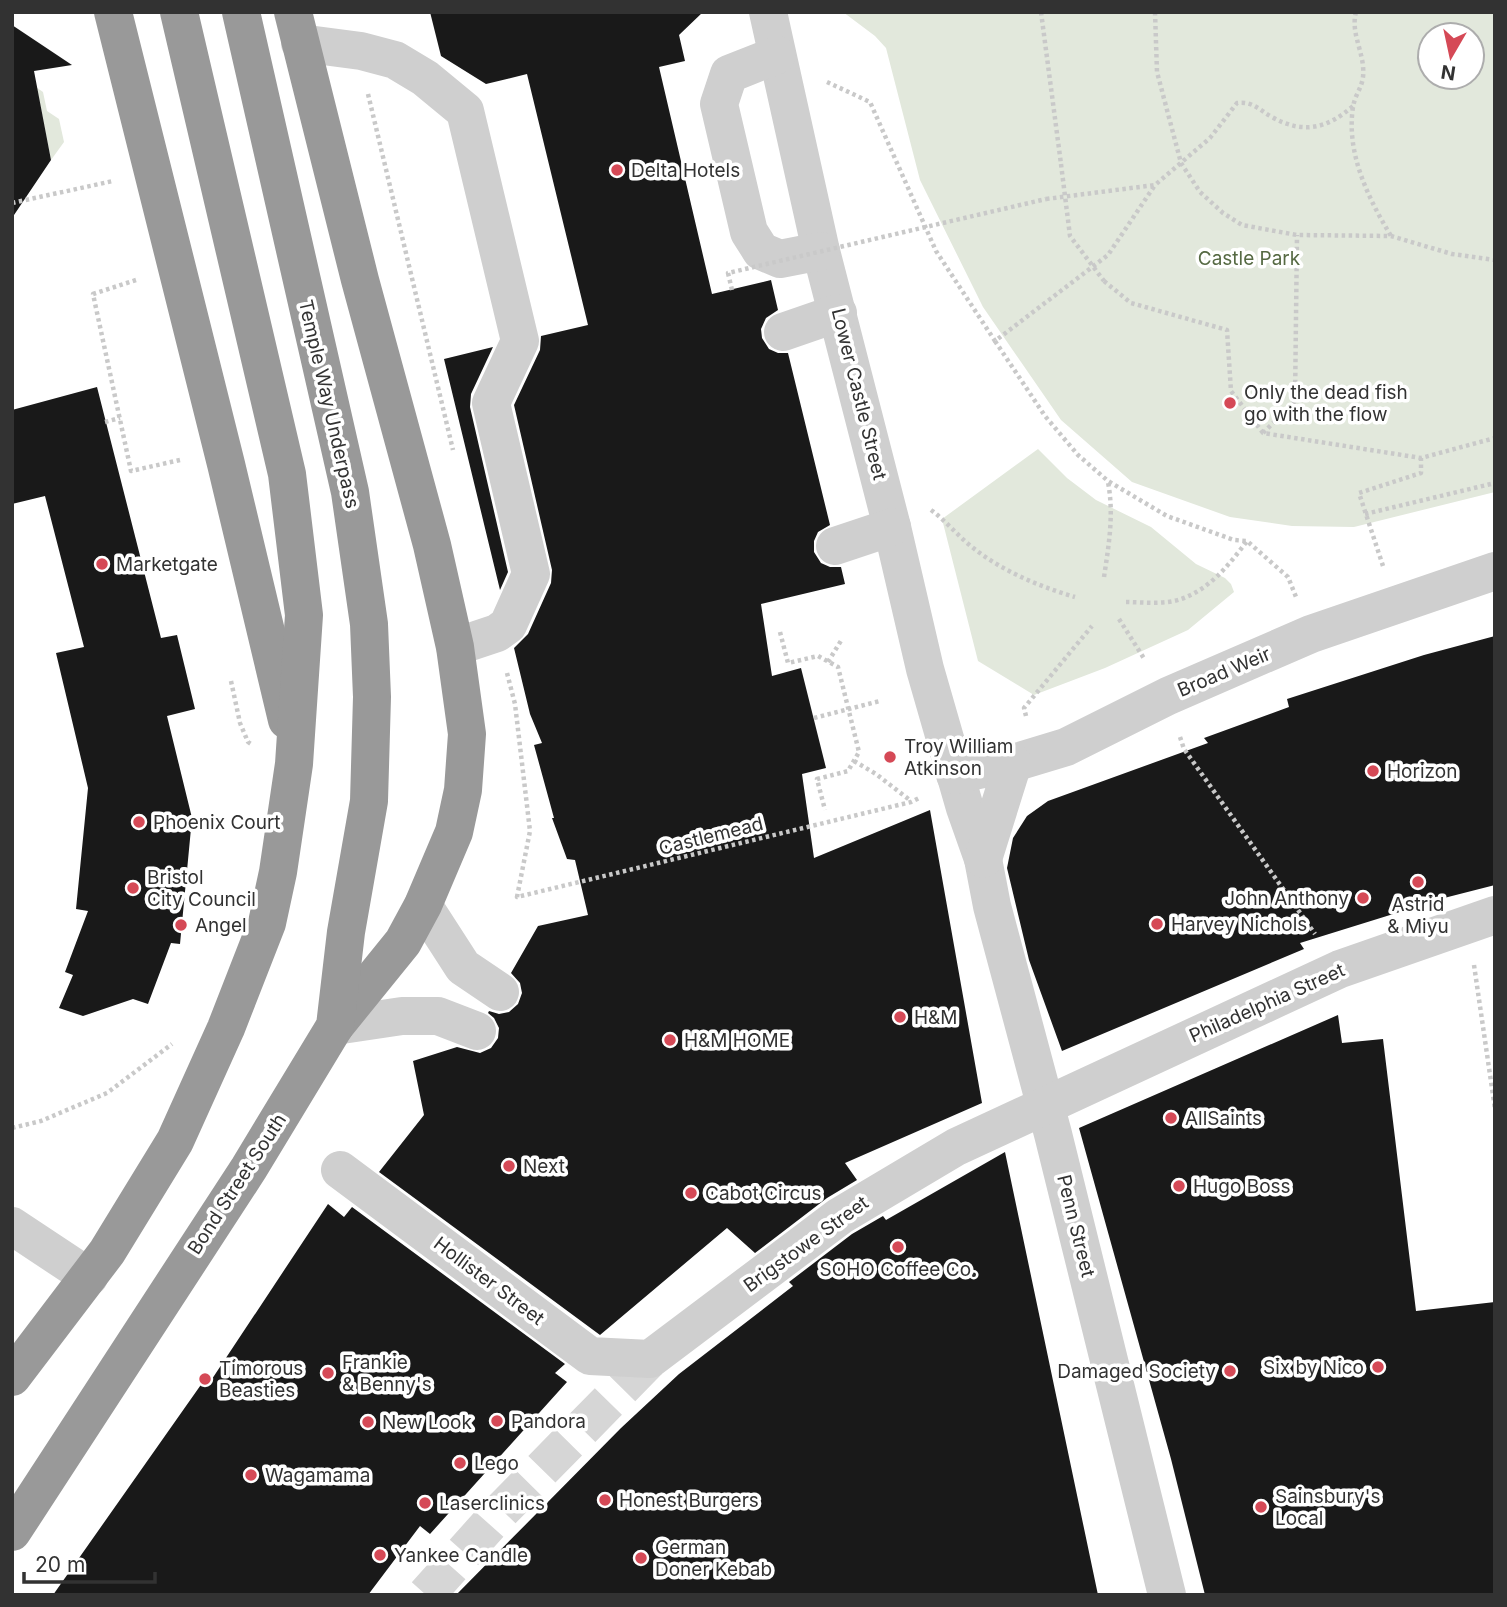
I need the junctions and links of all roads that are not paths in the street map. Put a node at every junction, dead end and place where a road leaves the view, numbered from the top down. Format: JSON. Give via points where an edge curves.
{"nodes":[{"id":1,"x":113,"y":12,"type":"edge"},
{"id":2,"x":178,"y":12,"type":"edge"},
{"id":3,"x":241,"y":12,"type":"edge"},
{"id":4,"x":768,"y":12,"type":"edge"},
{"id":5,"x":296,"y":28,"type":"edge"},
{"id":6,"x":781,"y":69,"type":"junction"},
{"id":7,"x":821,"y":251,"type":"junction"},
{"id":8,"x":838,"y":313,"type":"junction"},
{"id":9,"x":783,"y":332,"type":"dead end"},
{"id":10,"x":892,"y":527,"type":"junction"},
{"id":11,"x":835,"y":546,"type":"dead end"},
{"id":12,"x":1495,"y":571,"type":"edge"},
{"id":13,"x":456,"y":647,"type":"junction"},
{"id":14,"x":295,"y":752,"type":"junction"},
{"id":15,"x":1013,"y":763,"type":"junction"},
{"id":16,"x":955,"y":775,"type":"junction"},
{"id":17,"x":369,"y":801,"type":"joint"},
{"id":18,"x":983,"y":859,"type":"junction"},
{"id":19,"x":423,"y":905,"type":"junction"},
{"id":20,"x":1487,"y":917,"type":"edge"},
{"id":21,"x":500,"y":992,"type":"dead end"},
{"id":22,"x":335,"y":1026,"type":"junction"},
{"id":23,"x":477,"y":1031,"type":"dead end"},
{"id":24,"x":1046,"y":1105,"type":"junction"},
{"id":25,"x":340,"y":1171,"type":"dead end"},
{"id":26,"x":12,"y":1226,"type":"edge"},
{"id":27,"x":89,"y":1277,"type":"junction"},
{"id":28,"x":650,"y":1359,"type":"joint"},
{"id":29,"x":12,"y":1377,"type":"edge"},
{"id":30,"x":12,"y":1532,"type":"edge"},
{"id":31,"x":1167,"y":1595,"type":"edge"}],
"edges":[{"from":1,"to":14,"type":"highway"},
{"from":2,"to":14,"type":"highway","via":[[287,474],[304,615]]},
{"from":3,"to":17,"type":"highway","name":"Temple Way Underpass","via":[[360,552],[372,697]]},
{"from":4,"to":6,"type":"street","name":"Lower Castle Street"},
{"from":5,"to":13,"type":"highway"},
{"from":5,"to":13,"type":"street","via":[[395,60],[465,111],[520,341],[491,403],[531,574],[508,625]]},
{"from":6,"to":7,"type":"street","name":"Lower Castle Street"},
{"from":6,"to":7,"type":"street","via":[[729,74],[719,104],[749,232],[761,251],[780,259]]},
{"from":7,"to":8,"type":"street","name":"Lower Castle Street"},
{"from":8,"to":9,"type":"street"},
{"from":8,"to":10,"type":"street","name":"Lower Castle Street"},
{"from":10,"to":11,"type":"street"},
{"from":10,"to":16,"type":"street","name":"Lower Castle Street"},
{"from":12,"to":15,"type":"street","name":"Broad Weir","via":[[1311,634],[1168,696],[1066,747]]},
{"from":13,"to":19,"type":"highway","via":[[467,734],[463,790],[454,832]]},
{"from":14,"to":27,"type":"highway","via":[[267,923],[226,1028],[175,1141]]},
{"from":15,"to":16,"type":"street","name":"Broad Weir"},
{"from":15,"to":18,"type":"street","name":"Penn Street"},
{"from":16,"to":18,"type":"street","name":"Penn Street"},
{"from":17,"to":22,"type":"highway","name":"Bond Street South"},
{"from":18,"to":24,"type":"street","name":"Penn Street"},
{"from":19,"to":21,"type":"street","via":[[464,967]]},
{"from":19,"to":22,"type":"highway","via":[[403,942]]},
{"from":20,"to":24,"type":"street","name":"Philadelphia Street","via":[[1340,969]]},
{"from":22,"to":23,"type":"street","via":[[438,1016]]},
{"from":22,"to":30,"type":"highway","name":"Bond Street South","via":[[249,1168]]},
{"from":24,"to":28,"type":"street","name":"Brigstowe Street","via":[[956,1147],[840,1216]]},
{"from":24,"to":31,"type":"street","name":"Penn Street"},
{"from":25,"to":28,"type":"street","name":"Hollister Street","via":[[590,1356]]},
{"from":26,"to":27,"type":"street"},
{"from":27,"to":29,"type":"highway"}]}
